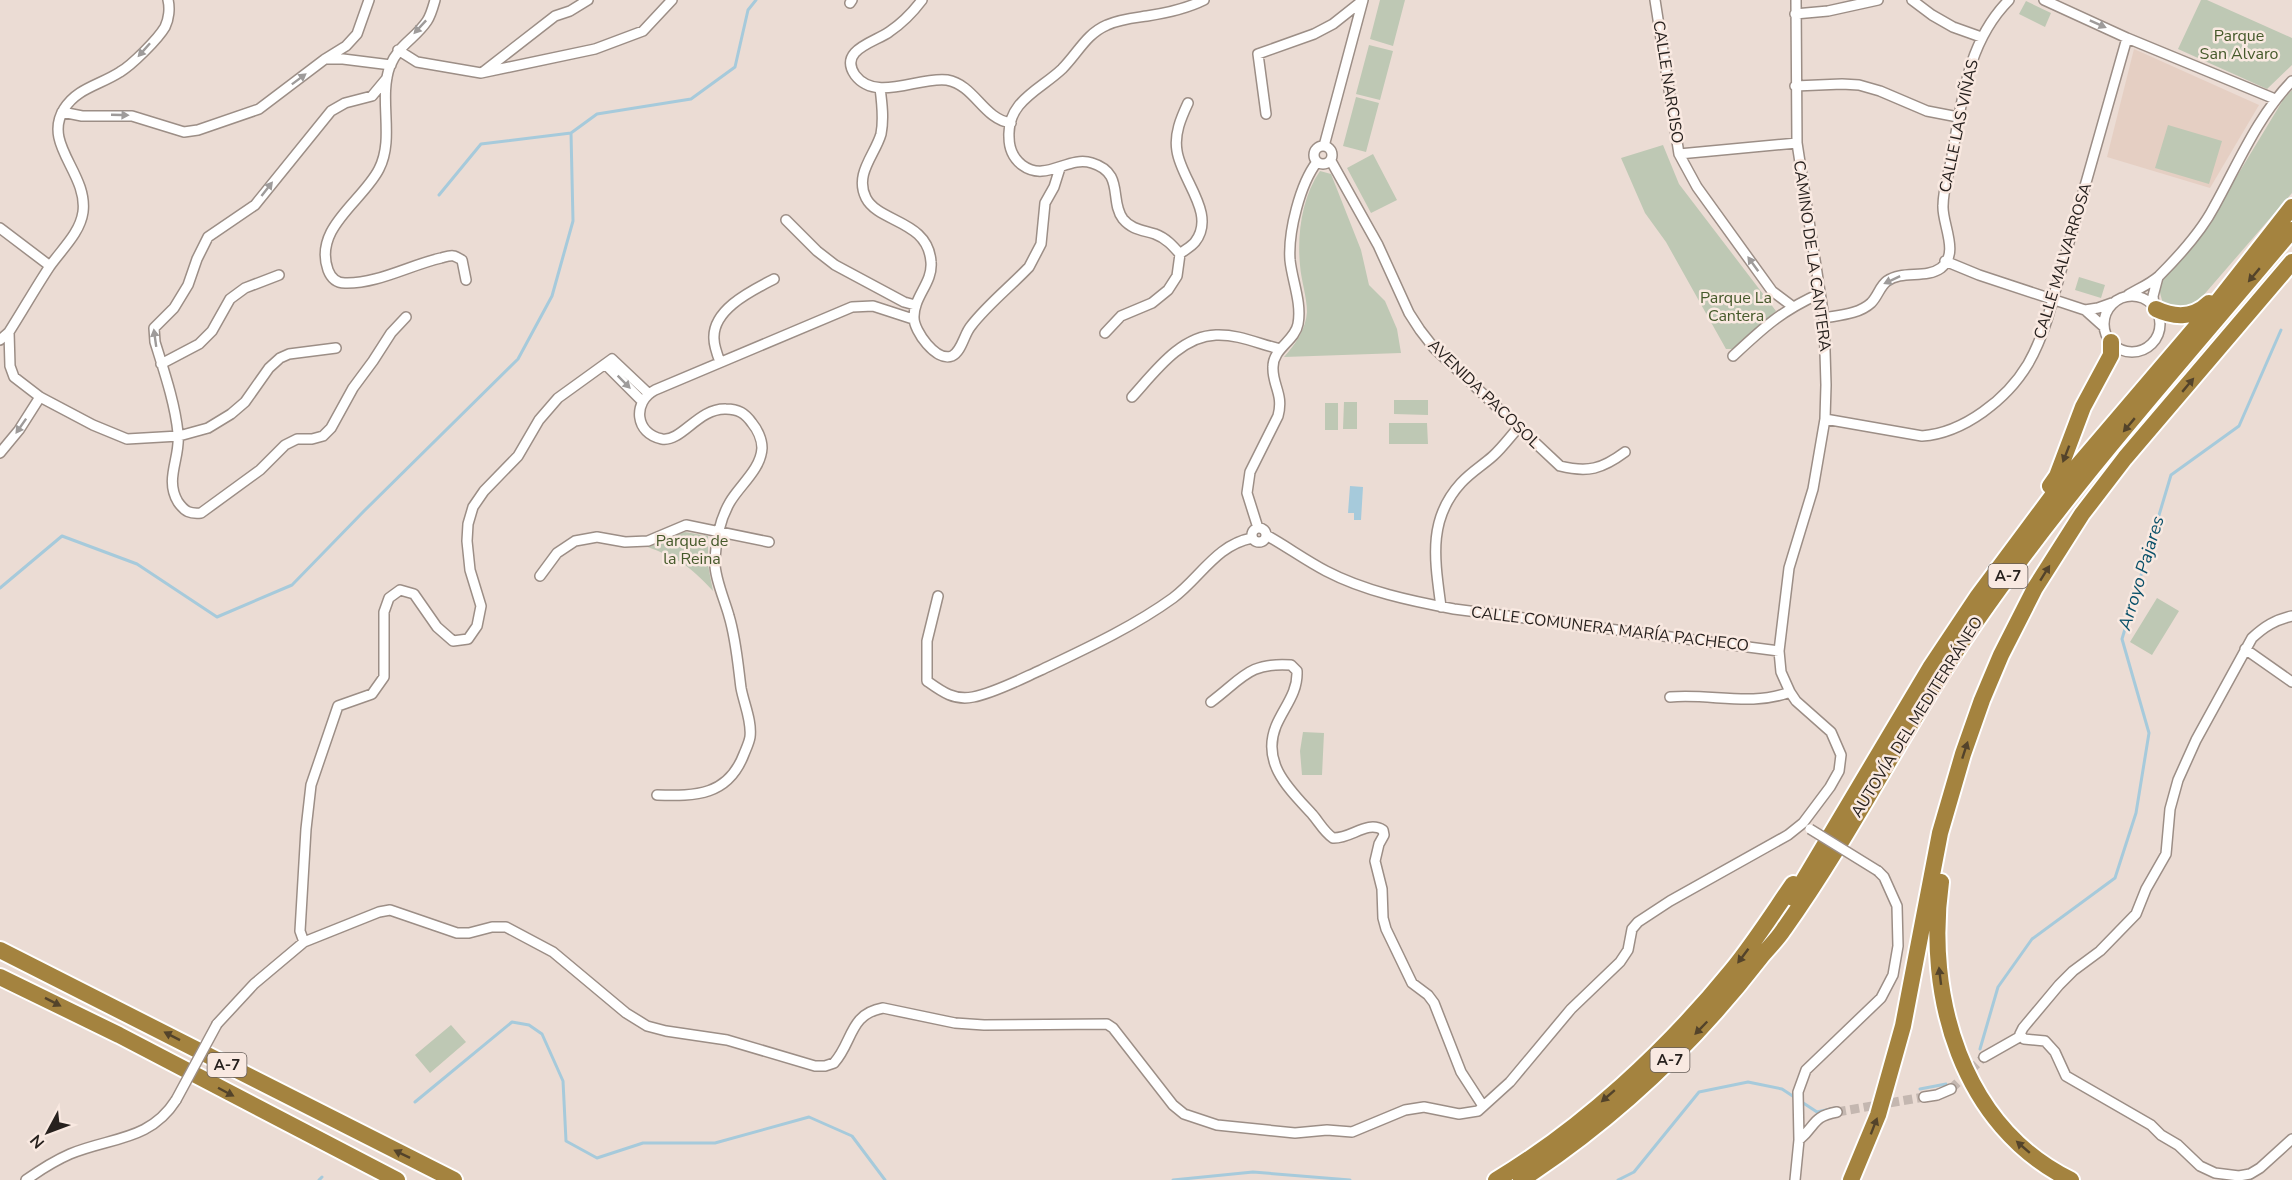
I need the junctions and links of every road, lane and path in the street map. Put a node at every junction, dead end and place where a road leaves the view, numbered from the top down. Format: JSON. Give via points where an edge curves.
{"nodes":[{"id":1,"x":168,"y":0,"type":"edge"},
{"id":2,"x":369,"y":0,"type":"edge"},
{"id":3,"x":435,"y":0,"type":"edge"},
{"id":4,"x":588,"y":0,"type":"edge"},
{"id":5,"x":672,"y":0,"type":"edge"},
{"id":6,"x":922,"y":0,"type":"edge"},
{"id":7,"x":1204,"y":0,"type":"edge"},
{"id":8,"x":1362,"y":0,"type":"edge"},
{"id":9,"x":1655,"y":0,"type":"edge"},
{"id":10,"x":1796,"y":0,"type":"edge"},
{"id":11,"x":1878,"y":0,"type":"edge"},
{"id":12,"x":1912,"y":0,"type":"edge"},
{"id":13,"x":2009,"y":0,"type":"edge"},
{"id":14,"x":2044,"y":0,"type":"edge"},
{"id":15,"x":1795,"y":15,"type":"junction"},
{"id":16,"x":1981,"y":37,"type":"junction"},
{"id":17,"x":2127,"y":38,"type":"junction"},
{"id":18,"x":398,"y":50,"type":"junction"},
{"id":19,"x":325,"y":59,"type":"junction"},
{"id":20,"x":391,"y":65,"type":"junction"},
{"id":21,"x":481,"y":73,"type":"junction"},
{"id":22,"x":387,"y":78,"type":"junction"},
{"id":23,"x":2292,"y":81,"type":"edge"},
{"id":24,"x":1795,"y":86,"type":"junction"},
{"id":25,"x":880,"y":88,"type":"junction"},
{"id":26,"x":2275,"y":99,"type":"junction"},
{"id":27,"x":1188,"y":103,"type":"dead end"},
{"id":28,"x":62,"y":112,"type":"junction"},
{"id":29,"x":1266,"y":114,"type":"dead end"},
{"id":30,"x":1958,"y":117,"type":"junction"},
{"id":31,"x":1011,"y":123,"type":"junction"},
{"id":32,"x":1797,"y":144,"type":"junction"},
{"id":33,"x":1324,"y":146,"type":"junction"},
{"id":34,"x":1679,"y":154,"type":"junction"},
{"id":35,"x":1331,"y":161,"type":"junction"},
{"id":36,"x":1317,"y":162,"type":"junction"},
{"id":37,"x":1060,"y":168,"type":"junction"},
{"id":38,"x":2292,"y":207,"type":"edge"},
{"id":39,"x":786,"y":220,"type":"dead end"},
{"id":40,"x":0,"y":228,"type":"edge"},
{"id":41,"x":2292,"y":230,"type":"edge"},
{"id":42,"x":1180,"y":254,"type":"junction"},
{"id":43,"x":1945,"y":261,"type":"junction"},
{"id":44,"x":2247,"y":262,"type":"junction"},
{"id":45,"x":2292,"y":262,"type":"edge"},
{"id":46,"x":50,"y":266,"type":"junction"},
{"id":47,"x":279,"y":275,"type":"dead end"},
{"id":48,"x":2158,"y":277,"type":"junction"},
{"id":49,"x":774,"y":279,"type":"dead end"},
{"id":50,"x":466,"y":280,"type":"dead end"},
{"id":51,"x":1819,"y":294,"type":"junction"},
{"id":52,"x":2128,"y":295,"type":"junction"},
{"id":53,"x":2053,"y":299,"type":"junction"},
{"id":54,"x":2112,"y":303,"type":"junction"},
{"id":55,"x":915,"y":305,"type":"junction"},
{"id":56,"x":1792,"y":306,"type":"junction"},
{"id":57,"x":2155,"y":308,"type":"junction"},
{"id":58,"x":2085,"y":310,"type":"junction"},
{"id":59,"x":406,"y":317,"type":"dead end"},
{"id":60,"x":1824,"y":318,"type":"junction"},
{"id":61,"x":913,"y":320,"type":"junction"},
{"id":62,"x":9,"y":332,"type":"junction"},
{"id":63,"x":1105,"y":333,"type":"dead end"},
{"id":64,"x":2107,"y":335,"type":"junction"},
{"id":65,"x":0,"y":340,"type":"edge"},
{"id":66,"x":336,"y":348,"type":"dead end"},
{"id":67,"x":1280,"y":349,"type":"junction"},
{"id":68,"x":1733,"y":356,"type":"dead end"},
{"id":69,"x":720,"y":362,"type":"junction"},
{"id":70,"x":161,"y":364,"type":"junction"},
{"id":71,"x":645,"y":397,"type":"junction"},
{"id":72,"x":1132,"y":397,"type":"dead end"},
{"id":73,"x":40,"y":398,"type":"junction"},
{"id":74,"x":1825,"y":419,"type":"junction"},
{"id":75,"x":1518,"y":428,"type":"junction"},
{"id":76,"x":179,"y":436,"type":"junction"},
{"id":77,"x":1625,"y":452,"type":"dead end"},
{"id":78,"x":0,"y":453,"type":"edge"},
{"id":79,"x":1257,"y":528,"type":"junction"},
{"id":80,"x":2027,"y":528,"type":"junction"},
{"id":81,"x":719,"y":532,"type":"junction"},
{"id":82,"x":1266,"y":535,"type":"junction"},
{"id":83,"x":1252,"y":538,"type":"junction"},
{"id":84,"x":769,"y":543,"type":"dead end"},
{"id":85,"x":540,"y":576,"type":"dead end"},
{"id":86,"x":938,"y":596,"type":"dead end"},
{"id":87,"x":1441,"y":607,"type":"junction"},
{"id":88,"x":2292,"y":616,"type":"edge"},
{"id":89,"x":2245,"y":649,"type":"junction"},
{"id":90,"x":1779,"y":651,"type":"junction"},
{"id":91,"x":2292,"y":682,"type":"edge"},
{"id":92,"x":1790,"y":692,"type":"junction"},
{"id":93,"x":1670,"y":697,"type":"dead end"},
{"id":94,"x":1211,"y":702,"type":"dead end"},
{"id":95,"x":657,"y":795,"type":"dead end"},
{"id":96,"x":1949,"y":807,"type":"junction"},
{"id":97,"x":1806,"y":826,"type":"junction"},
{"id":98,"x":1815,"y":858,"type":"junction"},
{"id":99,"x":304,"y":942,"type":"junction"},
{"id":100,"x":0,"y":950,"type":"edge"},
{"id":101,"x":1766,"y":951,"type":"junction"},
{"id":102,"x":0,"y":976,"type":"edge"},
{"id":103,"x":2021,"y":1036,"type":"junction"},
{"id":104,"x":1984,"y":1058,"type":"tunnel mouth"},
{"id":105,"x":1951,"y":1089,"type":"tunnel mouth"},
{"id":106,"x":1924,"y":1097,"type":"tunnel mouth"},
{"id":107,"x":1483,"y":1106,"type":"junction"},
{"id":108,"x":1837,"y":1112,"type":"tunnel mouth"},
{"id":109,"x":2292,"y":1138,"type":"edge"},
{"id":110,"x":1799,"y":1140,"type":"junction"},
{"id":111,"x":26,"y":1180,"type":"edge"},
{"id":112,"x":397,"y":1180,"type":"edge"},
{"id":113,"x":454,"y":1180,"type":"edge"},
{"id":114,"x":1496,"y":1180,"type":"edge"},
{"id":115,"x":1521,"y":1180,"type":"edge"},
{"id":116,"x":1796,"y":1180,"type":"edge"},
{"id":117,"x":1851,"y":1180,"type":"edge"},
{"id":118,"x":2071,"y":1180,"type":"edge"}],
"edges":[{"from":1,"to":28,"type":"street","one_way":true,"via":[[165,26],[133,62],[79,92]]},
{"from":2,"to":19,"type":"street","via":[[357,34]]},
{"from":3,"to":18,"type":"street","one_way":true,"via":[[427,21]]},
{"from":4,"to":21,"type":"street","via":[[555,16]]},
{"from":5,"to":21,"type":"street","via":[[643,31],[595,49]]},
{"from":6,"to":25,"type":"street","via":[[905,20],[852,56],[851,69],[858,79]]},
{"from":7,"to":31,"type":"street","via":[[1176,11],[1119,20],[1090,35],[1063,68],[1022,100]]},
{"from":8,"to":29,"type":"street","via":[[1314,34],[1258,54]]},
{"from":8,"to":33,"type":"street"},
{"from":9,"to":34,"type":"street","name":"CALLE NARCISO"},
{"from":10,"to":15,"type":"street","name":"CAMINO DE LA CANTERA"},
{"from":11,"to":15,"type":"street"},
{"from":12,"to":16,"type":"street","via":[[1946,23]]},
{"from":13,"to":16,"type":"street","name":"CALLE LAS VIÑAS"},
{"from":14,"to":17,"type":"street","one_way":true},
{"from":15,"to":24,"type":"street","name":"CAMINO DE LA CANTERA"},
{"from":16,"to":30,"type":"street","name":"CALLE LAS VIÑAS"},
{"from":17,"to":26,"type":"street"},
{"from":17,"to":53,"type":"street","name":"CALLE MALVARROSA"},
{"from":18,"to":20,"type":"street"},
{"from":18,"to":21,"type":"street","via":[[417,62]]},
{"from":19,"to":20,"type":"street"},
{"from":28,"to":19,"type":"street","one_way":true,"via":[[132,116],[184,132],[198,130],[259,109]]},
{"from":20,"to":22,"type":"street"},
{"from":22,"to":50,"type":"street","via":[[384,157],[372,180],[332,230],[327,244],[327,269],[338,283],[348,284],[453,255],[462,260]]},
{"from":70,"to":22,"type":"street","one_way":true,"via":[[154,328],[183,293],[208,237],[255,205],[331,111],[372,96]]},
{"from":23,"to":26,"type":"street"},
{"from":24,"to":30,"type":"street","via":[[1859,85],[1927,111]]},
{"from":24,"to":32,"type":"street","name":"CAMINO DE LA CANTERA"},
{"from":25,"to":31,"type":"street","via":[[948,80],[960,85],[994,118]]},
{"from":25,"to":55,"type":"street","via":[[882,125],[864,169],[863,189],[870,204],[912,229],[929,251],[931,272]]},
{"from":26,"to":48,"type":"street","via":[[2213,209]]},
{"from":27,"to":42,"type":"street","via":[[1177,132],[1177,152],[1200,206],[1202,226],[1195,242]]},
{"from":28,"to":46,"type":"street","via":[[57,126],[59,141],[82,187],[83,213],[74,236]]},
{"from":30,"to":43,"type":"street","name":"CALLE LAS VIÑAS","via":[[1942,209],[1949,236]]},
{"from":31,"to":37,"type":"street","via":[[1009,144],[1022,165],[1032,170]]},
{"from":32,"to":34,"type":"street"},
{"from":32,"to":51,"type":"street","name":"CAMINO DE LA CANTERA"},
{"from":33,"to":35,"type":"street","via":[[1332,151]]},
{"from":33,"to":36,"type":"street","via":[[1316,149]]},
{"from":56,"to":34,"type":"street","name":"CALLE NARCISO","one_way":true,"via":[[1772,291],[1697,187]]},
{"from":35,"to":36,"type":"street"},
{"from":35,"to":75,"type":"street","name":"AVENIDA PACOSOL","via":[[1420,330]]},
{"from":36,"to":67,"type":"street","via":[[1309,174],[1291,233],[1290,260],[1298,327]]},
{"from":37,"to":42,"type":"street","via":[[1078,162],[1104,169],[1112,179],[1122,218],[1131,227],[1169,242]]},
{"from":37,"to":61,"type":"street","via":[[1045,203],[1041,244],[1035,258],[971,326],[958,351],[945,357],[934,351],[921,338]]},
{"from":38,"to":44,"type":"highway"},
{"from":39,"to":55,"type":"street","via":[[835,265]]},
{"from":40,"to":46,"type":"street"},
{"from":41,"to":101,"type":"highway","name":"AUTOVÍA DEL MEDITERRÁNEO","number":"A-7","one_way":true,"via":[[2072,492],[2000,587],[1918,710],[1821,872]]},
{"from":42,"to":63,"type":"street","via":[[1178,276],[1168,290],[1152,303],[1121,316]]},
{"from":43,"to":53,"type":"street"},
{"from":43,"to":60,"type":"street","one_way":true,"via":[[1929,272],[1887,281],[1871,303],[1860,310]]},
{"from":44,"to":57,"type":"highway","via":[[2206,306],[2194,313],[2180,316]]},
{"from":44,"to":80,"type":"highway"},
{"from":96,"to":45,"type":"highway","number":"A-7","one_way":true,"via":[[1982,700],[2035,588],[2082,514],[2125,458]]},
{"from":46,"to":62,"type":"street"},
{"from":47,"to":70,"type":"street","via":[[245,288],[231,299],[200,344]]},
{"from":48,"to":52,"type":"street"},
{"from":48,"to":57,"type":"street","via":[[2153,296]]},
{"from":49,"to":69,"type":"street","via":[[726,309],[713,337]]},
{"from":51,"to":56,"type":"street"},
{"from":51,"to":60,"type":"street","name":"CAMINO DE LA CANTERA"},
{"from":52,"to":54,"type":"street"},
{"from":52,"to":57,"type":"street","via":[[2142,297]]},
{"from":53,"to":58,"type":"street"},
{"from":53,"to":74,"type":"street","name":"CALLE MALVARROSA","via":[[2039,343],[2022,372],[1988,408],[1951,431],[1922,436]]},
{"from":54,"to":58,"type":"street"},
{"from":54,"to":64,"type":"street","via":[[2105,314]]},
{"from":55,"to":61,"type":"street"},
{"from":56,"to":68,"type":"street"},
{"from":57,"to":64,"type":"street","via":[[2159,333],[2147,348],[2128,352],[2119,349]]},
{"from":58,"to":64,"type":"street"},
{"from":59,"to":76,"type":"street","via":[[391,333],[323,436],[297,439],[285,445],[260,470],[201,513],[183,510],[176,498],[172,471]]},
{"from":60,"to":74,"type":"street","name":"CAMINO DE LA CANTERA"},
{"from":61,"to":69,"type":"street","via":[[873,306],[852,307]]},
{"from":62,"to":65,"type":"street"},
{"from":62,"to":73,"type":"street","via":[[14,377]]},
{"from":64,"to":80,"type":"highway","one_way":true,"via":[[2111,355],[2083,406],[2057,476],[2035,508]]},
{"from":66,"to":76,"type":"street","via":[[280,358],[231,414],[208,428]]},
{"from":67,"to":72,"type":"street","via":[[1216,335],[1195,340],[1174,352]]},
{"from":67,"to":79,"type":"street","via":[[1272,369],[1281,407],[1250,472],[1246,493]]},
{"from":69,"to":71,"type":"street"},
{"from":70,"to":76,"type":"street"},
{"from":71,"to":81,"type":"street","via":[[638,411],[641,426],[662,439],[672,438],[718,408],[735,409],[746,415],[758,431],[762,447],[758,462],[730,501]]},
{"from":71,"to":99,"type":"street","via":[[608,362],[558,398],[539,420],[519,456],[484,491],[468,524],[470,570],[481,606],[477,626],[468,639],[453,641],[437,627],[414,594],[400,590],[389,598],[384,612],[384,677],[372,694],[338,706],[312,785],[300,931]]},
{"from":73,"to":76,"type":"street","via":[[127,439]]},
{"from":73,"to":78,"type":"street","one_way":true},
{"from":74,"to":90,"type":"street","name":"CAMINO DE LA CANTERA","via":[[1813,489],[1789,568]]},
{"from":75,"to":77,"type":"street","name":"AVENIDA PACOSOL","via":[[1560,466],[1581,471],[1610,463]]},
{"from":75,"to":87,"type":"street","via":[[1450,496],[1435,544]]},
{"from":79,"to":82,"type":"street"},
{"from":79,"to":83,"type":"street"},
{"from":80,"to":98,"type":"highway","via":[[1930,668]]},
{"from":81,"to":84,"type":"street"},
{"from":81,"to":85,"type":"street","via":[[686,525],[648,541],[597,537],[575,541],[557,553]]},
{"from":81,"to":95,"type":"street","via":[[714,562],[730,619],[750,739],[739,767],[724,783],[705,793]]},
{"from":82,"to":83,"type":"street","via":[[1260,542]]},
{"from":82,"to":87,"type":"street","name":"CALLE COMUNERA MARÍA PACHECO","via":[[1325,571]]},
{"from":83,"to":86,"type":"street","via":[[1234,544],[1210,560],[1174,597],[1127,625],[1018,681],[972,697],[952,697],[927,681],[927,641]]},
{"from":87,"to":90,"type":"street","name":"CALLE COMUNERA MARÍA PACHECO"},
{"from":88,"to":89,"type":"street","via":[[2262,628]]},
{"from":89,"to":91,"type":"street"},
{"from":89,"to":103,"type":"street","via":[[2178,780],[2170,808],[2166,854],[2136,914],[2059,985],[2023,1028]]},
{"from":90,"to":92,"type":"street","name":"CAMINO DE LA CANTERA","via":[[1781,672]]},
{"from":92,"to":93,"type":"street","via":[[1758,700]]},
{"from":92,"to":97,"type":"street","via":[[1831,732],[1841,754],[1839,771]]},
{"from":94,"to":107,"type":"street","via":[[1261,665],[1291,665],[1297,671],[1298,681],[1275,729],[1275,769],[1333,838],[1371,826],[1383,830],[1375,861],[1386,929],[1412,983],[1434,1003],[1461,1072]]},
{"from":117,"to":96,"type":"highway","number":"A-7","one_way":true,"via":[[1878,1114],[1900,1036],[1940,832]]},
{"from":118,"to":96,"type":"highway","one_way":true,"via":[[2036,1159],[1995,1119],[1957,1051],[1938,962],[1938,899]]},
{"from":97,"to":107,"type":"street","via":[[1638,922],[1620,962],[1587,992],[1523,1068]]},
{"from":97,"to":110,"type":"street","bridge":true,"via":[[1884,877],[1897,906],[1898,946],[1893,975],[1874,1005],[1806,1070],[1798,1092]]},
{"from":98,"to":101,"type":"highway"},
{"from":98,"to":114,"type":"highway","one_way":true,"via":[[1797,877],[1732,969],[1675,1035],[1575,1124]]},
{"from":99,"to":107,"type":"street","via":[[390,910],[457,933],[506,927],[553,952],[647,1026],[728,1040],[815,1066],[834,1063],[862,1016],[883,1008],[955,1023],[1107,1024],[1173,1105],[1184,1114],[1216,1125],[1295,1133],[1352,1132],[1405,1110],[1424,1107],[1459,1114],[1478,1111]]},
{"from":99,"to":111,"type":"street","bridge":true,"via":[[254,984],[218,1024],[168,1113],[148,1128],[71,1154]]},
{"from":113,"to":100,"type":"highway","number":"A-7","one_way":true},
{"from":101,"to":115,"type":"highway","name":"AUTOVÍA DEL MEDITERRÁNEO","number":"A-7","one_way":true,"via":[[1706,1024],[1657,1073],[1560,1154]]},
{"from":102,"to":112,"type":"highway","number":"A-7","one_way":true},
{"from":103,"to":104,"type":"street"},
{"from":103,"to":109,"type":"street","via":[[2045,1041],[2066,1076],[2151,1125],[2200,1166],[2215,1173],[2250,1174]]},
{"from":105,"to":106,"type":"street"},
{"from":108,"to":110,"type":"street","via":[[1819,1117]]},
{"from":110,"to":116,"type":"street"}]}
